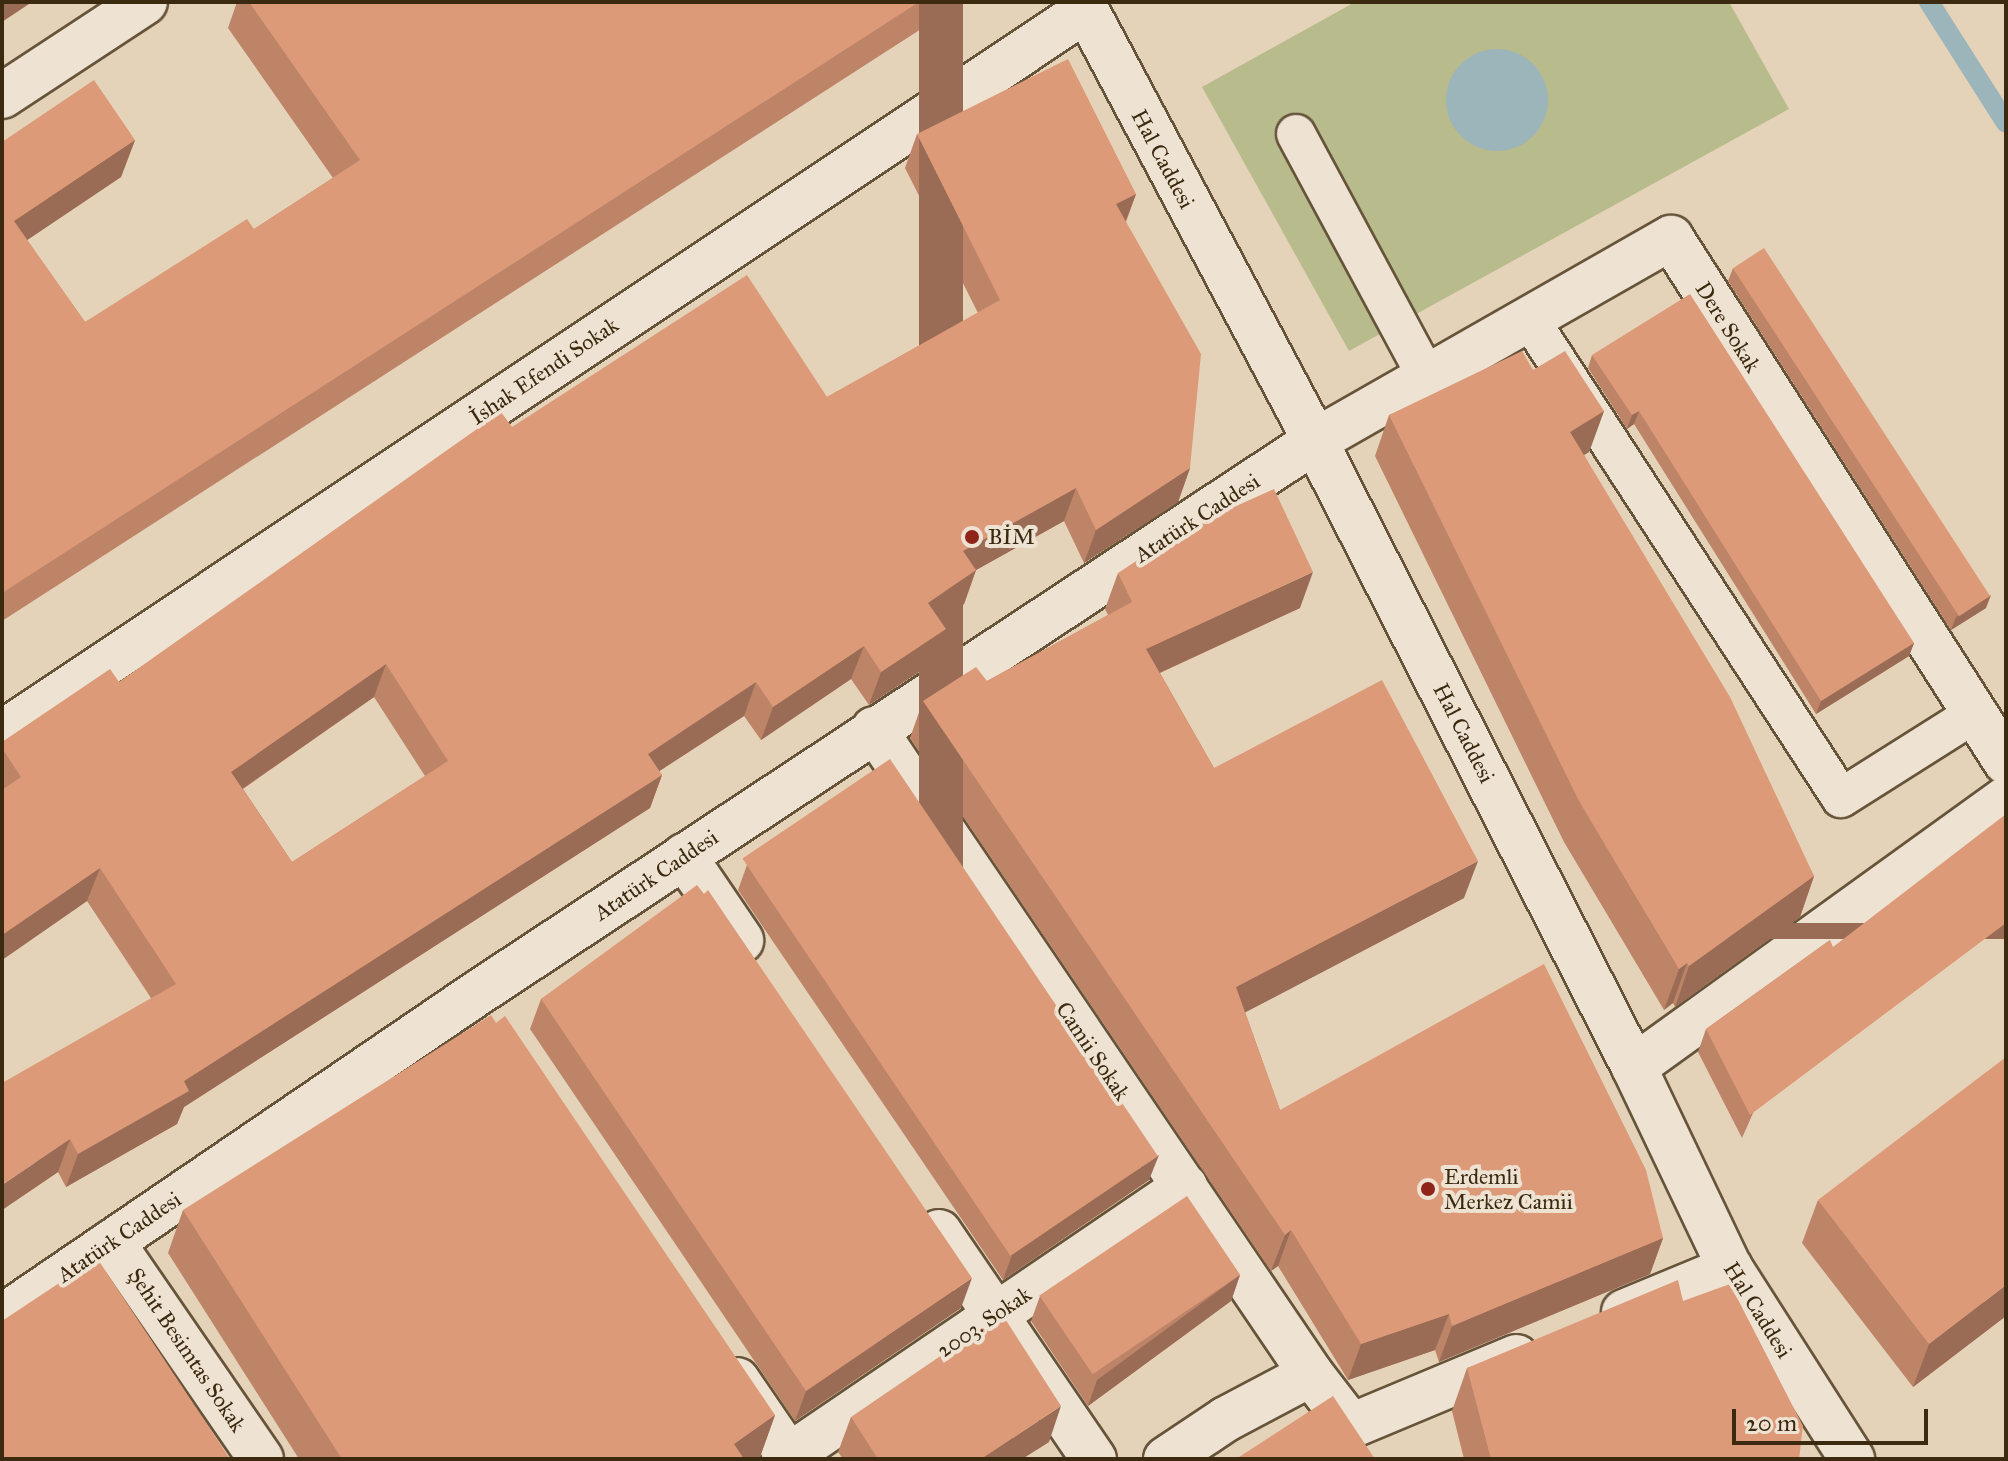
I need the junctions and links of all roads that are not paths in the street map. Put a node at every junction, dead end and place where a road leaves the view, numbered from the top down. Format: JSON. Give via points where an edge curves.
{"nodes":[{"id":1,"x":145,"y":2,"type":"edge"},
{"id":2,"x":1084,"y":6,"type":"edge"},
{"id":3,"x":2,"y":96,"type":"edge"},
{"id":4,"x":1296,"y":134,"type":"dead end"},
{"id":5,"x":1530,"y":320,"type":"junction"},
{"id":6,"x":1428,"y":379,"type":"junction"},
{"id":7,"x":1315,"y":441,"type":"junction"},
{"id":8,"x":1974,"y":714,"type":"junction"},
{"id":9,"x":874,"y":729,"type":"junction"},
{"id":10,"x":2,"y":733,"type":"edge"},
{"id":11,"x":2006,"y":762,"type":"edge"},
{"id":12,"x":2006,"y":799,"type":"edge"},
{"id":13,"x":684,"y":856,"type":"junction"},
{"id":14,"x":764,"y":974,"type":"edge"},
{"id":15,"x":476,"y":994,"type":"junction"},
{"id":16,"x":503,"y":1033,"type":"edge"},
{"id":17,"x":1634,"y":1067,"type":"junction"},
{"id":18,"x":1185,"y":1186,"type":"junction"},
{"id":19,"x":915,"y":1197,"type":"edge"},
{"id":20,"x":112,"y":1242,"type":"junction"},
{"id":21,"x":1730,"y":1268,"type":"junction"},
{"id":22,"x":995,"y":1315,"type":"junction"},
{"id":23,"x":2,"y":1317,"type":"edge"},
{"id":24,"x":717,"y":1350,"type":"edge"},
{"id":25,"x":1311,"y":1374,"type":"junction"},
{"id":26,"x":1361,"y":1443,"type":"edge"},
{"id":27,"x":788,"y":1458,"type":"edge"},
{"id":28,"x":261,"y":1459,"type":"edge"},
{"id":29,"x":1094,"y":1459,"type":"edge"},
{"id":30,"x":1166,"y":1459,"type":"edge"},
{"id":31,"x":1852,"y":1459,"type":"edge"}],
"edges":[{"from":1,"to":3,"type":"street"},
{"from":2,"to":7,"type":"street","name":"Hal Caddesi"},
{"from":2,"to":10,"type":"street","name":"İshak Efendi Sokak"},
{"from":4,"to":6,"type":"lane"},
{"from":5,"to":6,"type":"street","name":"Dere Sokak"},
{"from":5,"to":8,"type":"street","name":"Dere Sokak","via":[[1671,238]]},
{"from":5,"to":8,"type":"lane","via":[[1841,798]]},
{"from":6,"to":7,"type":"street","name":"Dere Sokak"},
{"from":7,"to":9,"type":"street","name":"Atatürk Caddesi"},
{"from":7,"to":17,"type":"street","name":"Hal Caddesi"},
{"from":8,"to":11,"type":"street","name":"Dere Sokak"},
{"from":9,"to":13,"type":"street","name":"Atatürk Caddesi"},
{"from":9,"to":18,"type":"street","name":"Camii Sokak"},
{"from":12,"to":17,"type":"street"},
{"from":13,"to":14,"type":"street"},
{"from":13,"to":15,"type":"street","name":"Atatürk Caddesi"},
{"from":15,"to":16,"type":"street"},
{"from":15,"to":20,"type":"street","name":"Atatürk Caddesi"},
{"from":17,"to":21,"type":"street","name":"Hal Caddesi"},
{"from":18,"to":22,"type":"street","name":"2003. Sokak"},
{"from":18,"to":25,"type":"street","name":"Camii Sokak"},
{"from":19,"to":22,"type":"street"},
{"from":20,"to":23,"type":"street","name":"Atatürk Caddesi"},
{"from":20,"to":28,"type":"street","name":"Şehit Besimtas Sokak"},
{"from":21,"to":26,"type":"street","via":[[1570,1335]]},
{"from":21,"to":31,"type":"street","name":"Hal Caddesi"},
{"from":22,"to":27,"type":"street","name":"2003. Sokak"},
{"from":22,"to":29,"type":"street"},
{"from":24,"to":27,"type":"street"},
{"from":25,"to":26,"type":"street","name":"Camii Sokak"},
{"from":25,"to":30,"type":"street","via":[[1226,1419]]}]}
